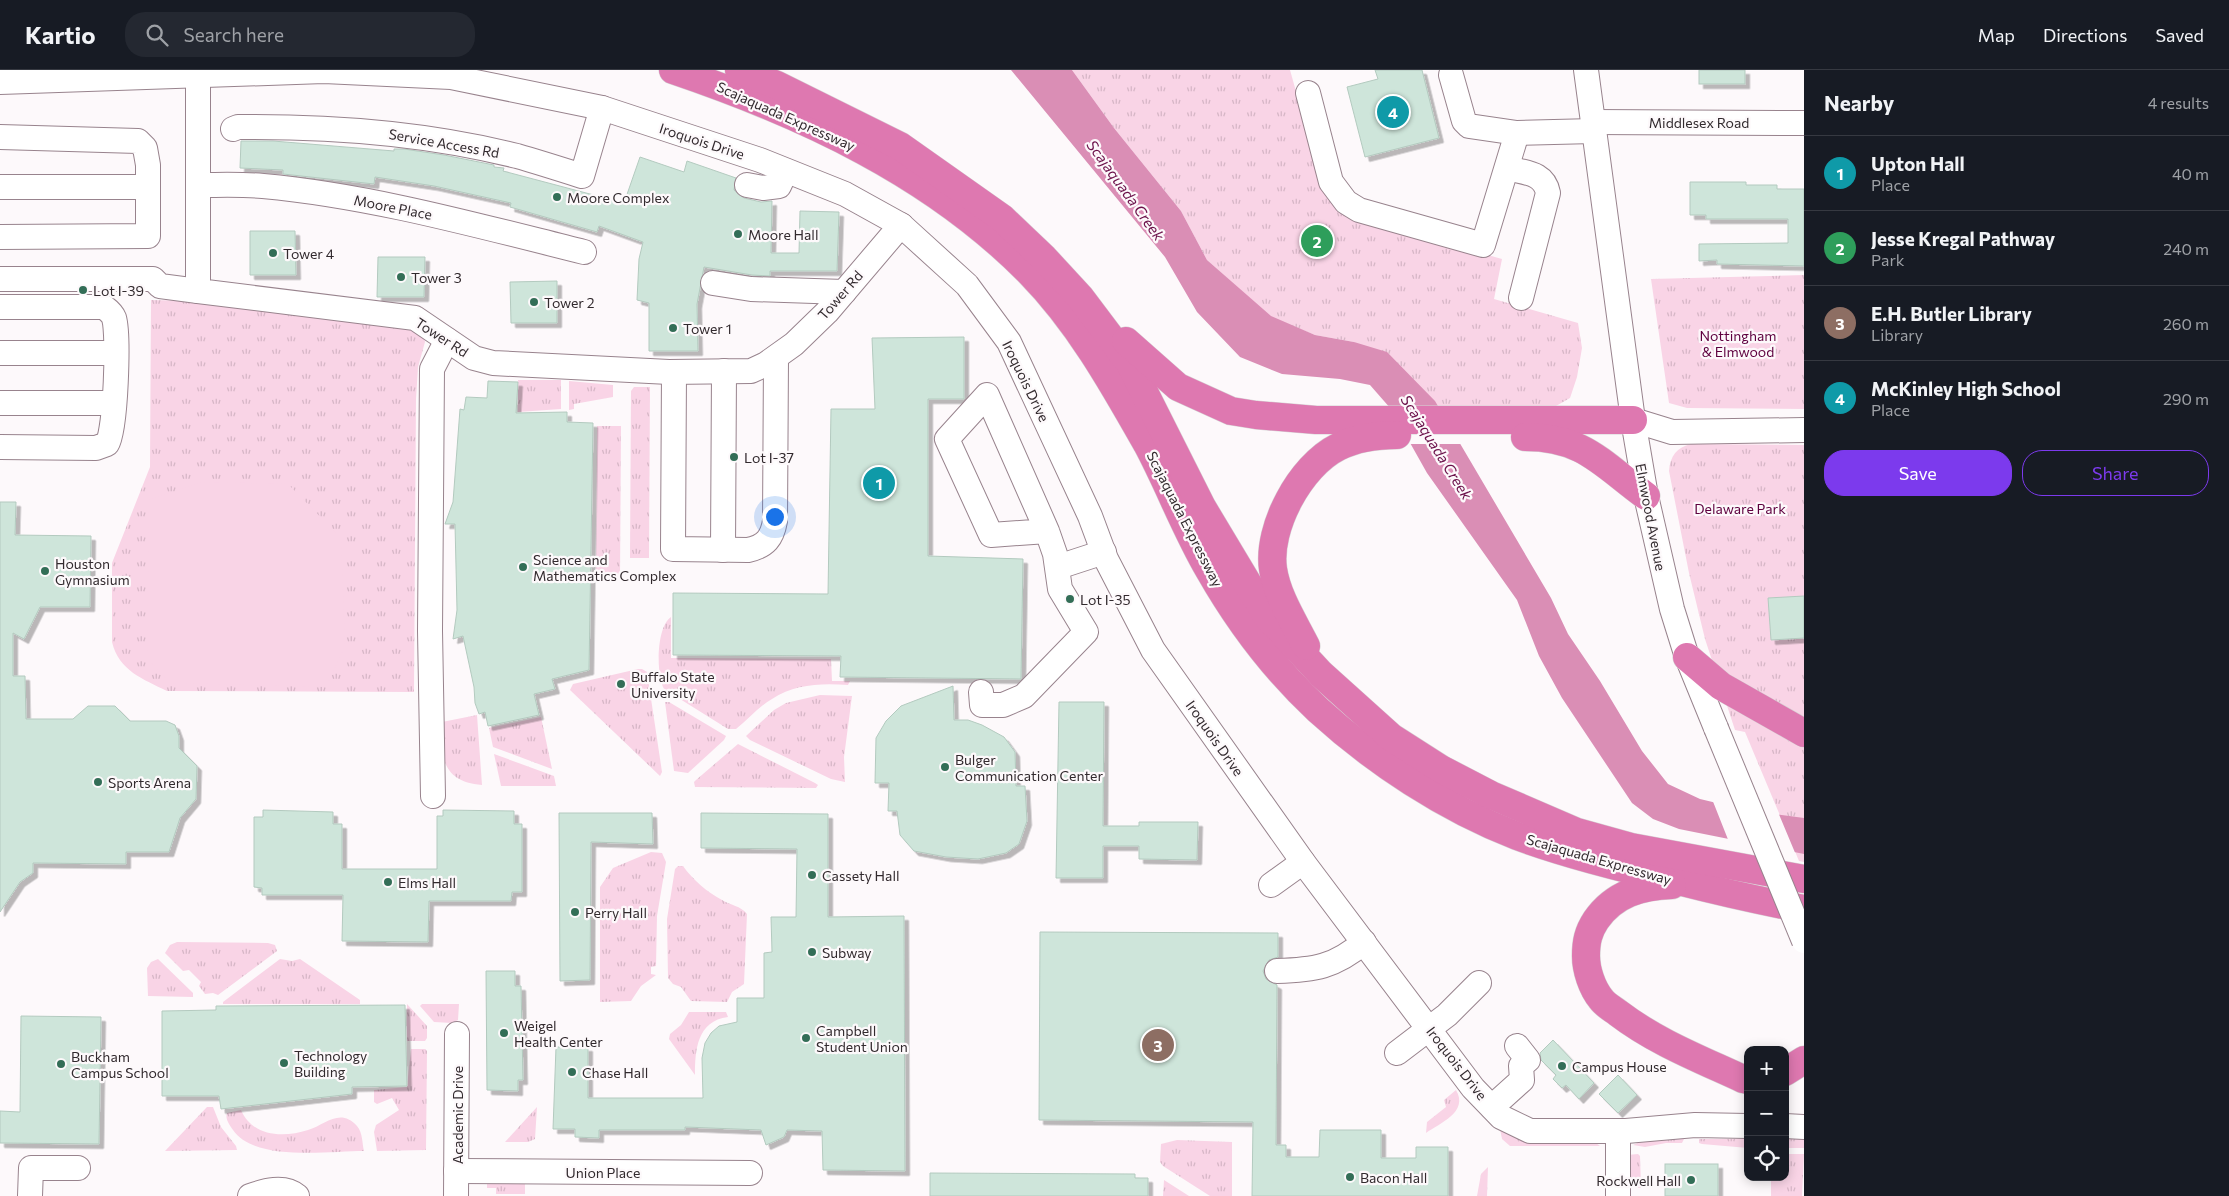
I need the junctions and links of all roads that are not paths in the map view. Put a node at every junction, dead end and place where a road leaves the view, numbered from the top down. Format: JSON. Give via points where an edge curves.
{"nodes":[{"id":1,"x":673,"y":70,"type":"edge"},
{"id":2,"x":739,"y":70,"type":"edge"},
{"id":3,"x":1586,"y":70,"type":"edge"},
{"id":4,"x":198,"y":74,"type":"junction"},
{"id":5,"x":1452,"y":75,"type":"dead end"},
{"id":6,"x":0,"y":82,"type":"edge"},
{"id":7,"x":1308,"y":93,"type":"dead end"},
{"id":8,"x":602,"y":108,"type":"junction"},
{"id":9,"x":1804,"y":123,"type":"edge"},
{"id":10,"x":233,"y":129,"type":"dead end"},
{"id":11,"x":1594,"y":130,"type":"junction"},
{"id":12,"x":1517,"y":133,"type":"junction"},
{"id":13,"x":0,"y":137,"type":"edge"},
{"id":14,"x":1804,"y":139,"type":"edge"},
{"id":15,"x":1507,"y":168,"type":"junction"},
{"id":16,"x":786,"y":171,"type":"junction"},
{"id":17,"x":199,"y":185,"type":"junction"},
{"id":18,"x":747,"y":185,"type":"dead end"},
{"id":19,"x":0,"y":187,"type":"edge"},
{"id":20,"x":147,"y":187,"type":"junction"},
{"id":21,"x":901,"y":224,"type":"junction"},
{"id":22,"x":0,"y":237,"type":"edge"},
{"id":23,"x":584,"y":252,"type":"dead end"},
{"id":24,"x":0,"y":280,"type":"edge"},
{"id":25,"x":713,"y":283,"type":"dead end"},
{"id":26,"x":198,"y":291,"type":"junction"},
{"id":27,"x":844,"y":292,"type":"junction"},
{"id":28,"x":1080,"y":297,"type":"junction"},
{"id":29,"x":1521,"y":298,"type":"dead end"},
{"id":30,"x":0,"y":307,"type":"edge"},
{"id":31,"x":447,"y":340,"type":"junction"},
{"id":32,"x":0,"y":353,"type":"edge"},
{"id":33,"x":115,"y":353,"type":"junction"},
{"id":34,"x":776,"y":358,"type":"junction"},
{"id":35,"x":674,"y":372,"type":"junction"},
{"id":36,"x":724,"y":372,"type":"junction"},
{"id":37,"x":0,"y":402,"type":"edge"},
{"id":38,"x":114,"y":403,"type":"junction"},
{"id":39,"x":1633,"y":420,"type":"junction"},
{"id":40,"x":1370,"y":428,"type":"junction"},
{"id":41,"x":1481,"y":429,"type":"junction"},
{"id":42,"x":1804,"y":430,"type":"edge"},
{"id":43,"x":0,"y":447,"type":"edge"},
{"id":44,"x":1646,"y":496,"type":"junction"},
{"id":45,"x":1047,"y":531,"type":"junction"},
{"id":46,"x":723,"y":550,"type":"junction"},
{"id":47,"x":1104,"y":552,"type":"junction"},
{"id":48,"x":1058,"y":567,"type":"junction"},
{"id":49,"x":1687,"y":657,"type":"junction"},
{"id":50,"x":1321,"y":674,"type":"junction"},
{"id":51,"x":981,"y":692,"type":"dead end"},
{"id":52,"x":1804,"y":733,"type":"edge"},
{"id":53,"x":433,"y":796,"type":"dead end"},
{"id":54,"x":1302,"y":862,"type":"junction"},
{"id":55,"x":1804,"y":879,"type":"edge"},
{"id":56,"x":1691,"y":884,"type":"junction"},
{"id":57,"x":1271,"y":885,"type":"dead end"},
{"id":58,"x":1804,"y":909,"type":"edge"},
{"id":59,"x":1804,"y":941,"type":"edge"},
{"id":60,"x":1364,"y":942,"type":"junction"},
{"id":61,"x":1277,"y":971,"type":"dead end"},
{"id":62,"x":1479,"y":982,"type":"dead end"},
{"id":63,"x":1430,"y":1028,"type":"junction"},
{"id":64,"x":457,"y":1034,"type":"dead end"},
{"id":65,"x":1517,"y":1046,"type":"dead end"},
{"id":66,"x":1397,"y":1053,"type":"dead end"},
{"id":67,"x":1804,"y":1060,"type":"edge"},
{"id":68,"x":1789,"y":1069,"type":"edge"},
{"id":69,"x":1744,"y":1079,"type":"edge"},
{"id":70,"x":1492,"y":1107,"type":"junction"},
{"id":71,"x":1744,"y":1126,"type":"edge"},
{"id":72,"x":1789,"y":1126,"type":"edge"},
{"id":73,"x":1804,"y":1126,"type":"edge"},
{"id":74,"x":1618,"y":1131,"type":"junction"},
{"id":75,"x":78,"y":1168,"type":"dead end"},
{"id":76,"x":456,"y":1171,"type":"junction"},
{"id":77,"x":750,"y":1173,"type":"dead end"},
{"id":78,"x":1618,"y":1195,"type":"edge"},
{"id":79,"x":30,"y":1196,"type":"edge"},
{"id":80,"x":250,"y":1196,"type":"edge"},
{"id":81,"x":297,"y":1196,"type":"edge"},
{"id":82,"x":456,"y":1196,"type":"edge"}],
"edges":[{"from":1,"to":56,"type":"highway","name":"Scajaquada Expressway","via":[[776,108],[870,154],[952,207],[1030,273],[1100,362],[1149,448],[1209,570],[1240,618],[1285,676],[1318,710],[1356,741],[1438,797],[1518,836],[1602,863]]},
{"from":2,"to":28,"type":"highway","name":"Scajaquada Expressway","via":[[900,146],[929,165],[1002,218]]},
{"from":3,"to":11,"type":"street","name":"Elmwood Avenue"},
{"from":4,"to":6,"type":"street","name":"Iroquois Drive"},
{"from":4,"to":8,"type":"street","name":"Iroquois Drive","via":[[324,71],[451,77]]},
{"from":4,"to":17,"type":"street"},
{"from":5,"to":12,"type":"street","via":[[1464,121],[1469,126]]},
{"from":7,"to":15,"type":"street","via":[[1331,182],[1346,202],[1359,210],[1483,245]]},
{"from":8,"to":10,"type":"street","name":"Service Access Rd","via":[[582,176],[483,148],[384,132],[281,126]]},
{"from":8,"to":16,"type":"street","name":"Iroquois Drive"},
{"from":9,"to":11,"type":"street","name":"Middlesex Road"},
{"from":11,"to":12,"type":"street"},
{"from":11,"to":14,"type":"street","name":"Middlesex Road"},
{"from":11,"to":39,"type":"street","name":"Elmwood Avenue"},
{"from":12,"to":15,"type":"street"},
{"from":13,"to":20,"type":"street","via":[[138,141],[145,148]]},
{"from":15,"to":29,"type":"street","via":[[1539,176],[1548,193]]},
{"from":16,"to":18,"type":"street","via":[[779,186]]},
{"from":16,"to":21,"type":"street","name":"Iroquois Drive","via":[[845,194]]},
{"from":17,"to":23,"type":"street","name":"Moore Place","via":[[262,186],[320,193],[450,218]]},
{"from":17,"to":26,"type":"street"},
{"from":19,"to":20,"type":"street"},
{"from":20,"to":22,"type":"street","via":[[148,236]]},
{"from":21,"to":27,"type":"street","name":"Tower Rd"},
{"from":21,"to":47,"type":"street","name":"Iroquois Drive","via":[[967,285],[1009,342]]},
{"from":24,"to":26,"type":"street","name":"Tower Rd","via":[[153,280],[160,286]]},
{"from":25,"to":27,"type":"street","via":[[751,289]]},
{"from":26,"to":31,"type":"street","name":"Tower Rd","via":[[415,318]]},
{"from":27,"to":34,"type":"street","name":"Tower Rd"},
{"from":28,"to":40,"type":"highway","via":[[1160,373],[1202,400],[1231,411]]},
{"from":28,"to":50,"type":"highway","name":"Scajaquada Expressway","via":[[1129,362],[1202,507],[1268,617]]},
{"from":30,"to":33,"type":"street","via":[[104,306],[114,318]]},
{"from":31,"to":35,"type":"street","name":"Tower Rd","via":[[474,358],[494,363]]},
{"from":31,"to":53,"type":"street","via":[[432,369],[430,631]]},
{"from":32,"to":33,"type":"street"},
{"from":33,"to":38,"type":"street"},
{"from":34,"to":36,"type":"street","name":"Tower Rd","via":[[751,371]]},
{"from":34,"to":46,"type":"street","via":[[773,532],[770,539],[757,548]]},
{"from":35,"to":36,"type":"street","name":"Tower Rd"},
{"from":35,"to":46,"type":"street","via":[[673,549]]},
{"from":36,"to":46,"type":"street"},
{"from":37,"to":38,"type":"street"},
{"from":38,"to":43,"type":"street","via":[[112,437],[107,444],[96,448]]},
{"from":39,"to":41,"type":"highway"},
{"from":39,"to":42,"type":"street","via":[[1672,432]]},
{"from":39,"to":44,"type":"street","name":"Elmwood Avenue"},
{"from":40,"to":41,"type":"highway"},
{"from":40,"to":50,"type":"highway","via":[[1320,460],[1292,496],[1280,517],[1274,537],[1273,569],[1282,596]]},
{"from":41,"to":44,"type":"highway","via":[[1566,441],[1590,452]]},
{"from":44,"to":49,"type":"street","name":"Elmwood Avenue","via":[[1659,560]]},
{"from":45,"to":45,"type":"street","via":[[991,535],[948,439],[987,395]]},
{"from":45,"to":48,"type":"street"},
{"from":47,"to":48,"type":"street"},
{"from":47,"to":54,"type":"street","name":"Iroquois Drive","via":[[1152,650]]},
{"from":48,"to":51,"type":"street","via":[[1060,589],[1086,632],[1024,696],[1003,705],[982,706]]},
{"from":49,"to":52,"type":"highway","via":[[1721,686]]},
{"from":49,"to":59,"type":"street","name":"Elmwood Avenue","bridge":true},
{"from":50,"to":55,"type":"highway","name":"Scajaquada Expressway","via":[[1391,737],[1442,769],[1528,812],[1577,832],[1631,847]]},
{"from":54,"to":57,"type":"street"},
{"from":54,"to":60,"type":"street","name":"Iroquois Drive"},
{"from":56,"to":58,"type":"highway","name":"Scajaquada Expressway"},
{"from":56,"to":69,"type":"highway","via":[[1652,886],[1612,901],[1590,929],[1586,965],[1601,1000],[1621,1016],[1649,1036]]},
{"from":60,"to":61,"type":"street","via":[[1319,969]]},
{"from":60,"to":63,"type":"street","name":"Iroquois Drive"},
{"from":62,"to":63,"type":"street"},
{"from":63,"to":66,"type":"street"},
{"from":63,"to":70,"type":"street","name":"Iroquois Drive","via":[[1473,1088]]},
{"from":64,"to":76,"type":"street","name":"Academic Drive"},
{"from":65,"to":70,"type":"street","via":[[1528,1060],[1521,1066],[1522,1080]]},
{"from":67,"to":68,"type":"highway"},
{"from":70,"to":74,"type":"street","name":"Iroquois Drive","via":[[1501,1117],[1530,1131]]},
{"from":71,"to":74,"type":"street","name":"Iroquois Drive","via":[[1695,1125]]},
{"from":72,"to":73,"type":"street"},
{"from":74,"to":78,"type":"street"},
{"from":75,"to":79,"type":"street","via":[[31,1168]]},
{"from":76,"to":77,"type":"street","name":"Union Place"},
{"from":76,"to":82,"type":"street","name":"Academic Drive"},
{"from":80,"to":81,"type":"street","via":[[268,1189]]}]}
